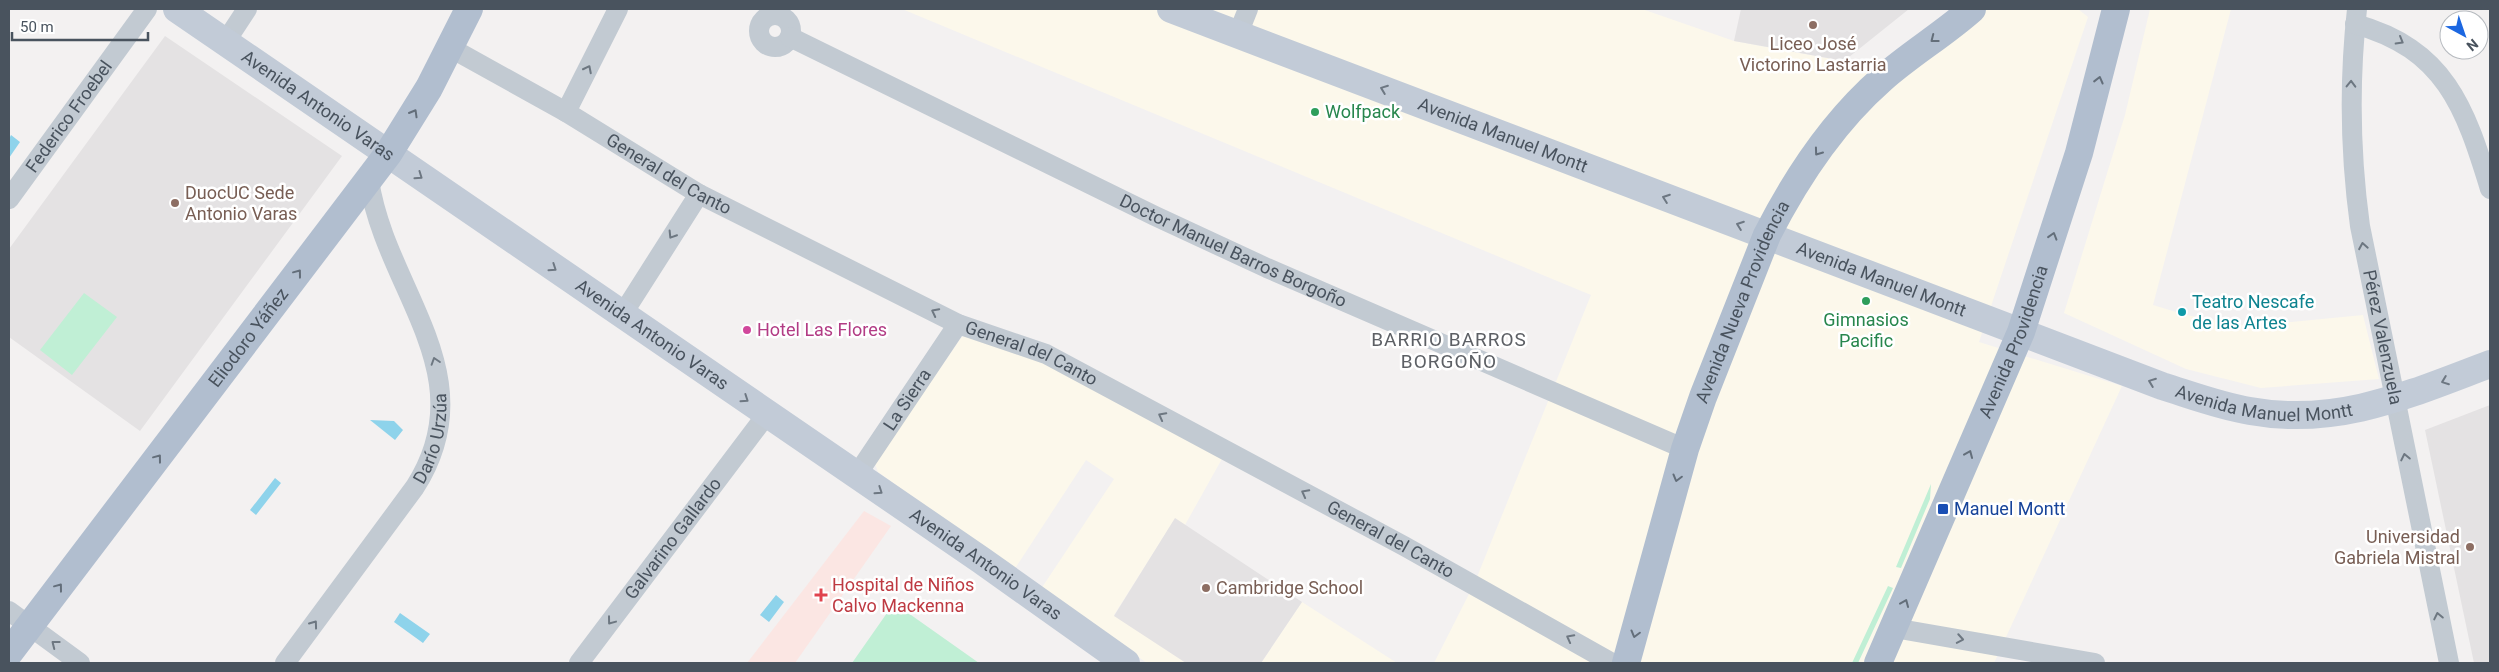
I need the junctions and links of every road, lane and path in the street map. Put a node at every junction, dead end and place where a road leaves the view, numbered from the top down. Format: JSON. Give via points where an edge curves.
{"nodes":[{"id":1,"x":146,"y":9,"type":"edge"},
{"id":2,"x":177,"y":9,"type":"edge"},
{"id":3,"x":247,"y":9,"type":"edge"},
{"id":4,"x":469,"y":9,"type":"edge"},
{"id":5,"x":618,"y":9,"type":"edge"},
{"id":6,"x":1171,"y":9,"type":"edge"},
{"id":7,"x":1248,"y":9,"type":"edge"},
{"id":8,"x":1972,"y":9,"type":"edge"},
{"id":9,"x":2116,"y":9,"type":"edge"},
{"id":10,"x":783,"y":12,"type":"edge"},
{"id":11,"x":2356,"y":16,"type":"edge"},
{"id":12,"x":1238,"y":34,"type":"junction"},
{"id":13,"x":790,"y":37,"type":"junction"},
{"id":14,"x":226,"y":41,"type":"junction"},
{"id":15,"x":450,"y":47,"type":"junction"},
{"id":16,"x":566,"y":112,"type":"junction"},
{"id":17,"x":388,"y":154,"type":"junction"},
{"id":18,"x":369,"y":180,"type":"junction"},
{"id":19,"x":2490,"y":189,"type":"edge"},
{"id":20,"x":698,"y":194,"type":"junction"},
{"id":21,"x":9,"y":199,"type":"edge"},
{"id":22,"x":1767,"y":235,"type":"junction"},
{"id":23,"x":622,"y":315,"type":"junction"},
{"id":24,"x":958,"y":324,"type":"junction"},
{"id":25,"x":2021,"y":332,"type":"junction"},
{"id":26,"x":2490,"y":364,"type":"edge"},
{"id":27,"x":2394,"y":401,"type":"junction"},
{"id":28,"x":767,"y":414,"type":"junction"},
{"id":29,"x":1685,"y":449,"type":"junction"},
{"id":30,"x":856,"y":476,"type":"junction"},
{"id":31,"x":19,"y":618,"type":"edge"},
{"id":32,"x":1894,"y":628,"type":"junction"},
{"id":33,"x":9,"y":653,"type":"edge"},
{"id":34,"x":1118,"y":661,"type":"edge"},
{"id":35,"x":80,"y":663,"type":"edge"},
{"id":36,"x":285,"y":663,"type":"edge"},
{"id":37,"x":579,"y":663,"type":"edge"},
{"id":38,"x":1612,"y":663,"type":"edge"},
{"id":39,"x":1626,"y":663,"type":"edge"},
{"id":40,"x":1878,"y":663,"type":"edge"},
{"id":41,"x":2095,"y":663,"type":"edge"},
{"id":42,"x":2449,"y":663,"type":"edge"}],
"edges":[{"from":1,"to":21,"type":"street","name":"Federico Froebel"},
{"from":2,"to":14,"type":"main road","name":"Avenida Antonio Varas"},
{"from":3,"to":14,"type":"street"},
{"from":4,"to":15,"type":"main road","name":"Eliodoro Yáñez"},
{"from":16,"to":5,"type":"street","one_way":true},
{"from":6,"to":12,"type":"main road","name":"Avenida Manuel Montt"},
{"from":7,"to":12,"type":"street"},
{"from":8,"to":22,"type":"main road","name":"Avenida Nueva Providencia","one_way":true,"via":[[1856,103],[1804,170]]},
{"from":25,"to":9,"type":"main road","name":"Avenida Providencia","one_way":true,"via":[[2079,153]]},
{"from":10,"to":13,"type":"street","via":[[790,24]]},
{"from":10,"to":13,"type":"street","via":[[764,19],[760,24],[760,37],[775,47]]},
{"from":11,"to":19,"type":"street","one_way":true,"via":[[2407,45],[2443,79],[2470,129]]},
{"from":27,"to":11,"type":"street","name":"Pérez Valenzuela","one_way":true,"via":[[2354,186],[2351,95]]},
{"from":22,"to":12,"type":"main road","name":"Avenida Manuel Montt","one_way":true},
{"from":13,"to":29,"type":"street","name":"Doctor Manuel Barros Borgoño","via":[[1267,268]]},
{"from":14,"to":17,"type":"main road","name":"Avenida Antonio Varas"},
{"from":15,"to":16,"type":"street","name":"General del Canto"},
{"from":17,"to":15,"type":"main road","name":"Eliodoro Yáñez","one_way":true},
{"from":16,"to":20,"type":"street","name":"General del Canto"},
{"from":17,"to":18,"type":"main road","name":"Eliodoro Yáñez"},
{"from":17,"to":23,"type":"main road","name":"Avenida Antonio Varas","one_way":true},
{"from":31,"to":18,"type":"main road","name":"Eliodoro Yáñez","one_way":true},
{"from":36,"to":18,"type":"street","name":"Darío Urzúa","one_way":true,"via":[[415,487],[430,462],[439,433],[442,402],[436,365],[375,212]]},
{"from":20,"to":23,"type":"street","one_way":true},
{"from":24,"to":20,"type":"street","name":"General del Canto","one_way":true},
{"from":22,"to":25,"type":"main road","name":"Avenida Manuel Montt"},
{"from":22,"to":29,"type":"main road","name":"Avenida Nueva Providencia"},
{"from":23,"to":28,"type":"main road","name":"Avenida Antonio Varas","one_way":true},
{"from":24,"to":30,"type":"street","name":"La Sierra"},
{"from":38,"to":24,"type":"street","name":"General del Canto","one_way":true,"via":[[1404,546],[1046,354]]},
{"from":27,"to":25,"type":"main road","name":"Avenida Manuel Montt","one_way":true,"via":[[2318,415],[2250,411],[2162,386]]},
{"from":32,"to":25,"type":"main road","name":"Avenida Providencia","one_way":true},
{"from":26,"to":27,"type":"main road","name":"Avenida Manuel Montt","one_way":true},
{"from":42,"to":27,"type":"street","name":"Pérez Valenzuela","one_way":true},
{"from":28,"to":30,"type":"main road","name":"Avenida Antonio Varas"},
{"from":28,"to":37,"type":"street","name":"Galvarino Gallardo","one_way":true},
{"from":29,"to":39,"type":"main road","name":"Avenida Nueva Providencia","one_way":true},
{"from":30,"to":34,"type":"main road","name":"Avenida Antonio Varas","one_way":true,"via":[[981,560]]},
{"from":31,"to":33,"type":"main road","name":"Eliodoro Yáñez"},
{"from":35,"to":31,"type":"street","one_way":true},
{"from":32,"to":40,"type":"main road","name":"Avenida Providencia"},
{"from":32,"to":41,"type":"street","one_way":true}]}
